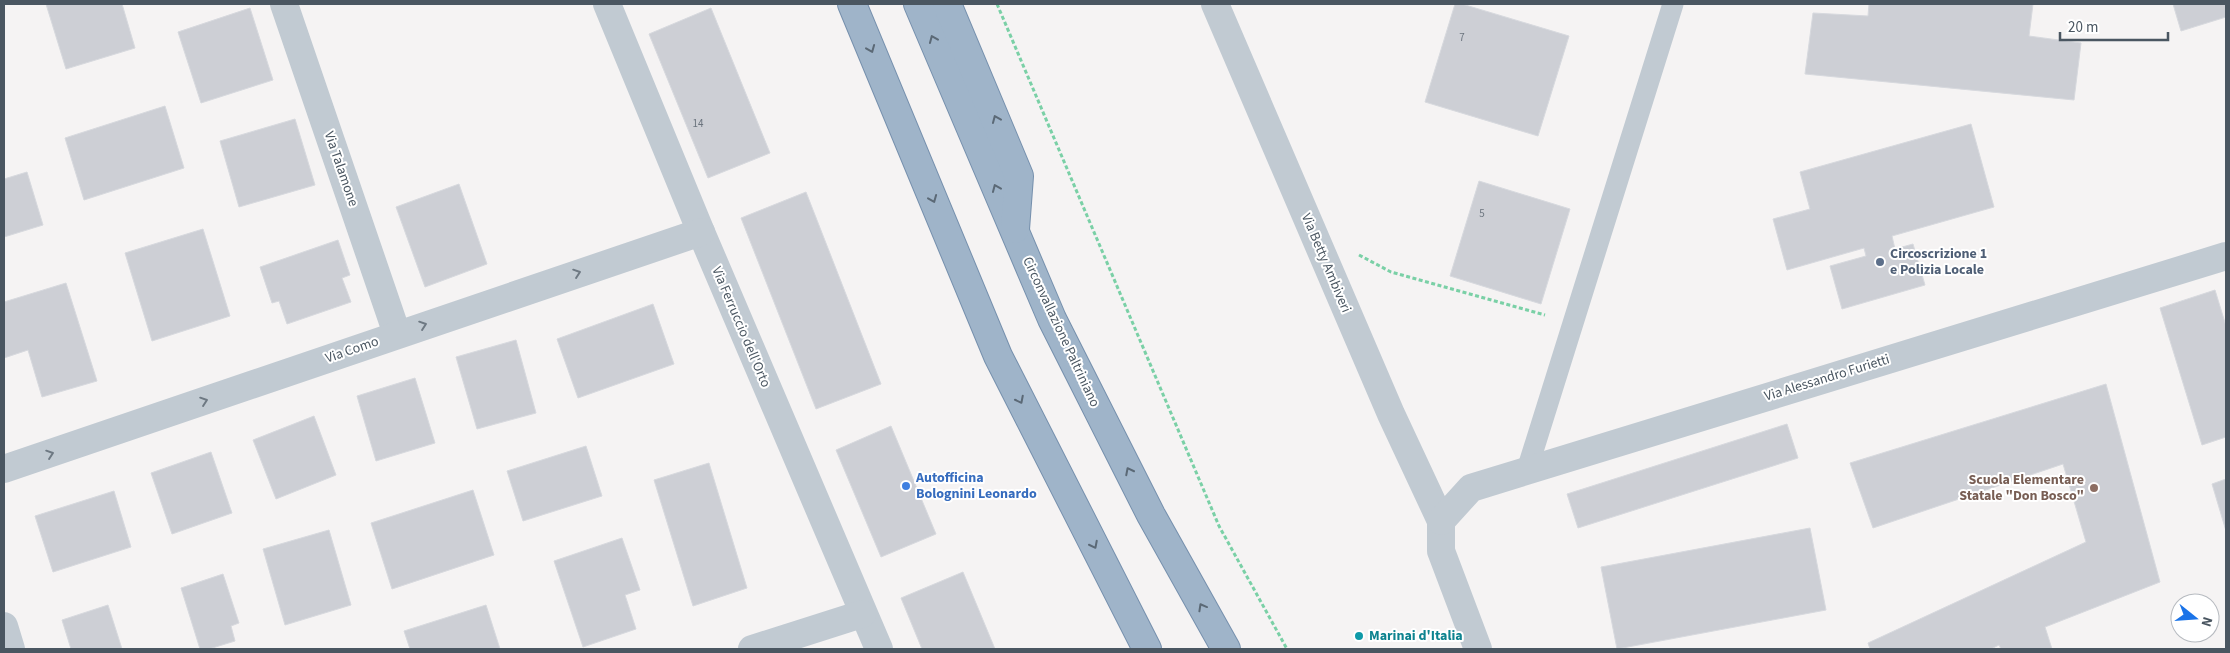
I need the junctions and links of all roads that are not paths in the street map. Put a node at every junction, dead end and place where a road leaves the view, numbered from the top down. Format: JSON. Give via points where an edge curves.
{"nodes":[{"id":1,"x":284,"y":4,"type":"edge"},
{"id":2,"x":607,"y":4,"type":"edge"},
{"id":3,"x":852,"y":4,"type":"edge"},
{"id":4,"x":918,"y":4,"type":"edge"},
{"id":5,"x":947,"y":4,"type":"edge"},
{"id":6,"x":1216,"y":4,"type":"edge"},
{"id":7,"x":1673,"y":4,"type":"edge"},
{"id":8,"x":701,"y":232,"type":"junction"},
{"id":9,"x":1015,"y":233,"type":"junction"},
{"id":10,"x":2226,"y":256,"type":"edge"},
{"id":11,"x":398,"y":334,"type":"junction"},
{"id":12,"x":4,"y":469,"type":"edge"},
{"id":13,"x":1527,"y":470,"type":"junction"},
{"id":14,"x":1440,"y":520,"type":"junction"},
{"id":15,"x":862,"y":614,"type":"junction"},
{"id":16,"x":4,"y":626,"type":"edge"},
{"id":17,"x":11,"y":649,"type":"edge"},
{"id":18,"x":752,"y":649,"type":"edge"},
{"id":19,"x":879,"y":649,"type":"edge"},
{"id":20,"x":1147,"y":649,"type":"edge"},
{"id":21,"x":1226,"y":649,"type":"edge"},
{"id":22,"x":1478,"y":649,"type":"edge"}],
"edges":[{"from":1,"to":11,"type":"street","name":"Via Talamone"},
{"from":2,"to":8,"type":"street","name":"Via Ferruccio dell'Orto"},
{"from":3,"to":20,"type":"highway","one_way":true,"via":[[998,356]]},
{"from":9,"to":4,"type":"highway","name":"Circonvallazione Paltriniano","one_way":true},
{"from":9,"to":5,"type":"highway","one_way":true,"via":[[1019,176]]},
{"from":6,"to":14,"type":"street","name":"Via Betty Ambiveri","via":[[1391,414]]},
{"from":7,"to":13,"type":"lane"},
{"from":11,"to":8,"type":"street","name":"Via Como","one_way":true},
{"from":8,"to":15,"type":"street","name":"Via Ferruccio dell'Orto"},
{"from":21,"to":9,"type":"highway","name":"Circonvallazione Paltriniano","one_way":true,"via":[[1142,497],[1052,319]]},
{"from":10,"to":13,"type":"street","name":"Via Alessandro Furietti"},
{"from":12,"to":11,"type":"street","name":"Via Como","one_way":true},
{"from":13,"to":14,"type":"street","name":"Via Alessandro Furietti","via":[[1471,488]]},
{"from":14,"to":22,"type":"street","via":[[1441,551]]},
{"from":15,"to":18,"type":"street"},
{"from":15,"to":19,"type":"street","name":"Via Ferruccio dell'Orto"},
{"from":16,"to":17,"type":"street"}]}
